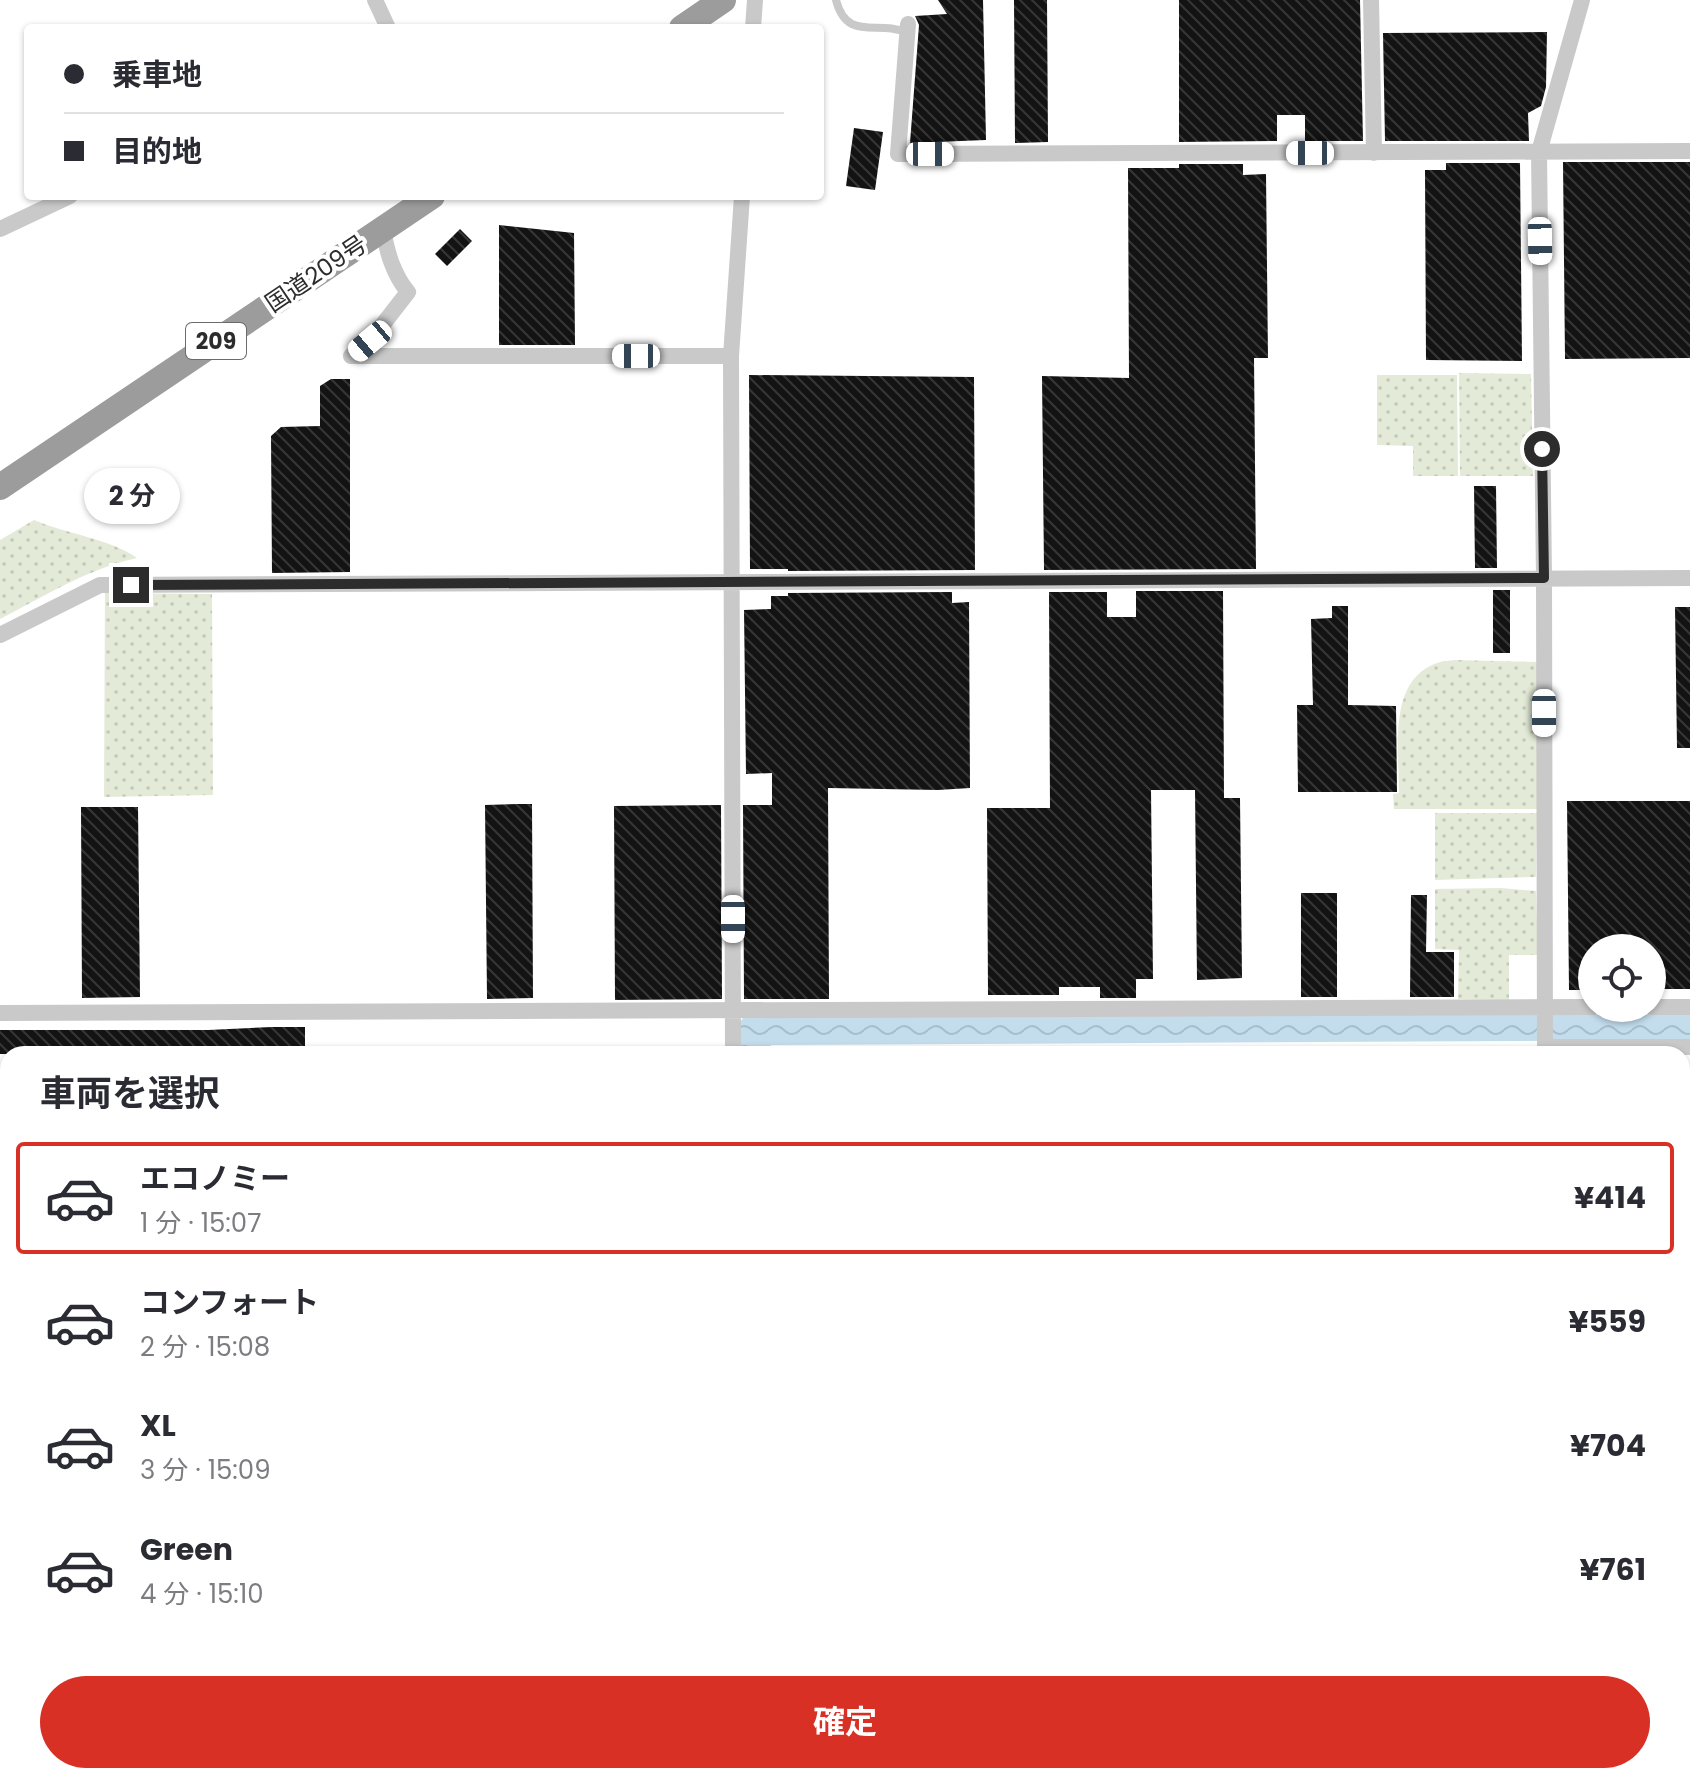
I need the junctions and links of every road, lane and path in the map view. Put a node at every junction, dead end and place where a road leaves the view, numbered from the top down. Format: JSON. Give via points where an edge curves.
{"nodes":[{"id":1,"x":723,"y":0,"type":"edge"},
{"id":2,"x":755,"y":0,"type":"edge"},
{"id":3,"x":836,"y":0,"type":"edge"},
{"id":4,"x":1371,"y":0,"type":"edge"},
{"id":5,"x":1582,"y":0,"type":"edge"},
{"id":6,"x":380,"y":1,"type":"edge"},
{"id":7,"x":387,"y":24,"type":"edge"},
{"id":8,"x":688,"y":24,"type":"edge"},
{"id":9,"x":753,"y":24,"type":"edge"},
{"id":10,"x":908,"y":28,"type":"joint"},
{"id":11,"x":1690,"y":151,"type":"edge"},
{"id":12,"x":1539,"y":152,"type":"junction"},
{"id":13,"x":1374,"y":153,"type":"junction"},
{"id":14,"x":62,"y":200,"type":"edge"},
{"id":15,"x":426,"y":200,"type":"edge"},
{"id":16,"x":742,"y":200,"type":"edge"},
{"id":17,"x":0,"y":229,"type":"edge"},
{"id":18,"x":383,"y":229,"type":"junction"},
{"id":19,"x":731,"y":356,"type":"junction"},
{"id":20,"x":0,"y":487,"type":"edge"},
{"id":21,"x":1544,"y":578,"type":"junction"},
{"id":22,"x":1690,"y":578,"type":"edge"},
{"id":23,"x":731,"y":582,"type":"junction"},
{"id":24,"x":0,"y":635,"type":"edge"},
{"id":25,"x":1578,"y":1007,"type":"edge"},
{"id":26,"x":1666,"y":1007,"type":"edge"},
{"id":27,"x":1690,"y":1007,"type":"edge"},
{"id":28,"x":1544,"y":1008,"type":"junction"},
{"id":29,"x":733,"y":1011,"type":"junction"},
{"id":30,"x":0,"y":1013,"type":"edge"},
{"id":31,"x":733,"y":1046,"type":"edge"},
{"id":32,"x":1545,"y":1046,"type":"edge"}],
"edges":[{"from":1,"to":8,"type":"highway"},
{"from":2,"to":9,"type":"street"},
{"from":3,"to":10,"type":"lane","via":[[839,11],[859,28]]},
{"from":4,"to":13,"type":"street"},
{"from":5,"to":12,"type":"street"},
{"from":6,"to":7,"type":"street"},
{"from":10,"to":13,"type":"street","via":[[898,154]]},
{"from":11,"to":12,"type":"street"},
{"from":12,"to":13,"type":"street"},
{"from":12,"to":21,"type":"street"},
{"from":14,"to":17,"type":"street"},
{"from":15,"to":18,"type":"highway","name":"国道209号","number":"209"},
{"from":16,"to":19,"type":"street"},
{"from":18,"to":19,"type":"street","via":[[394,270],[408,292],[370,341],[351,356]]},
{"from":18,"to":20,"type":"highway","name":"国道209号","number":"209"},
{"from":19,"to":23,"type":"street"},
{"from":21,"to":22,"type":"street"},
{"from":21,"to":23,"type":"street"},
{"from":21,"to":28,"type":"street"},
{"from":23,"to":24,"type":"street","via":[[100,585]]},
{"from":23,"to":29,"type":"street"},
{"from":25,"to":28,"type":"street"},
{"from":26,"to":27,"type":"street"},
{"from":28,"to":29,"type":"street"},
{"from":28,"to":32,"type":"street"},
{"from":29,"to":30,"type":"street"},
{"from":29,"to":31,"type":"street"}]}
